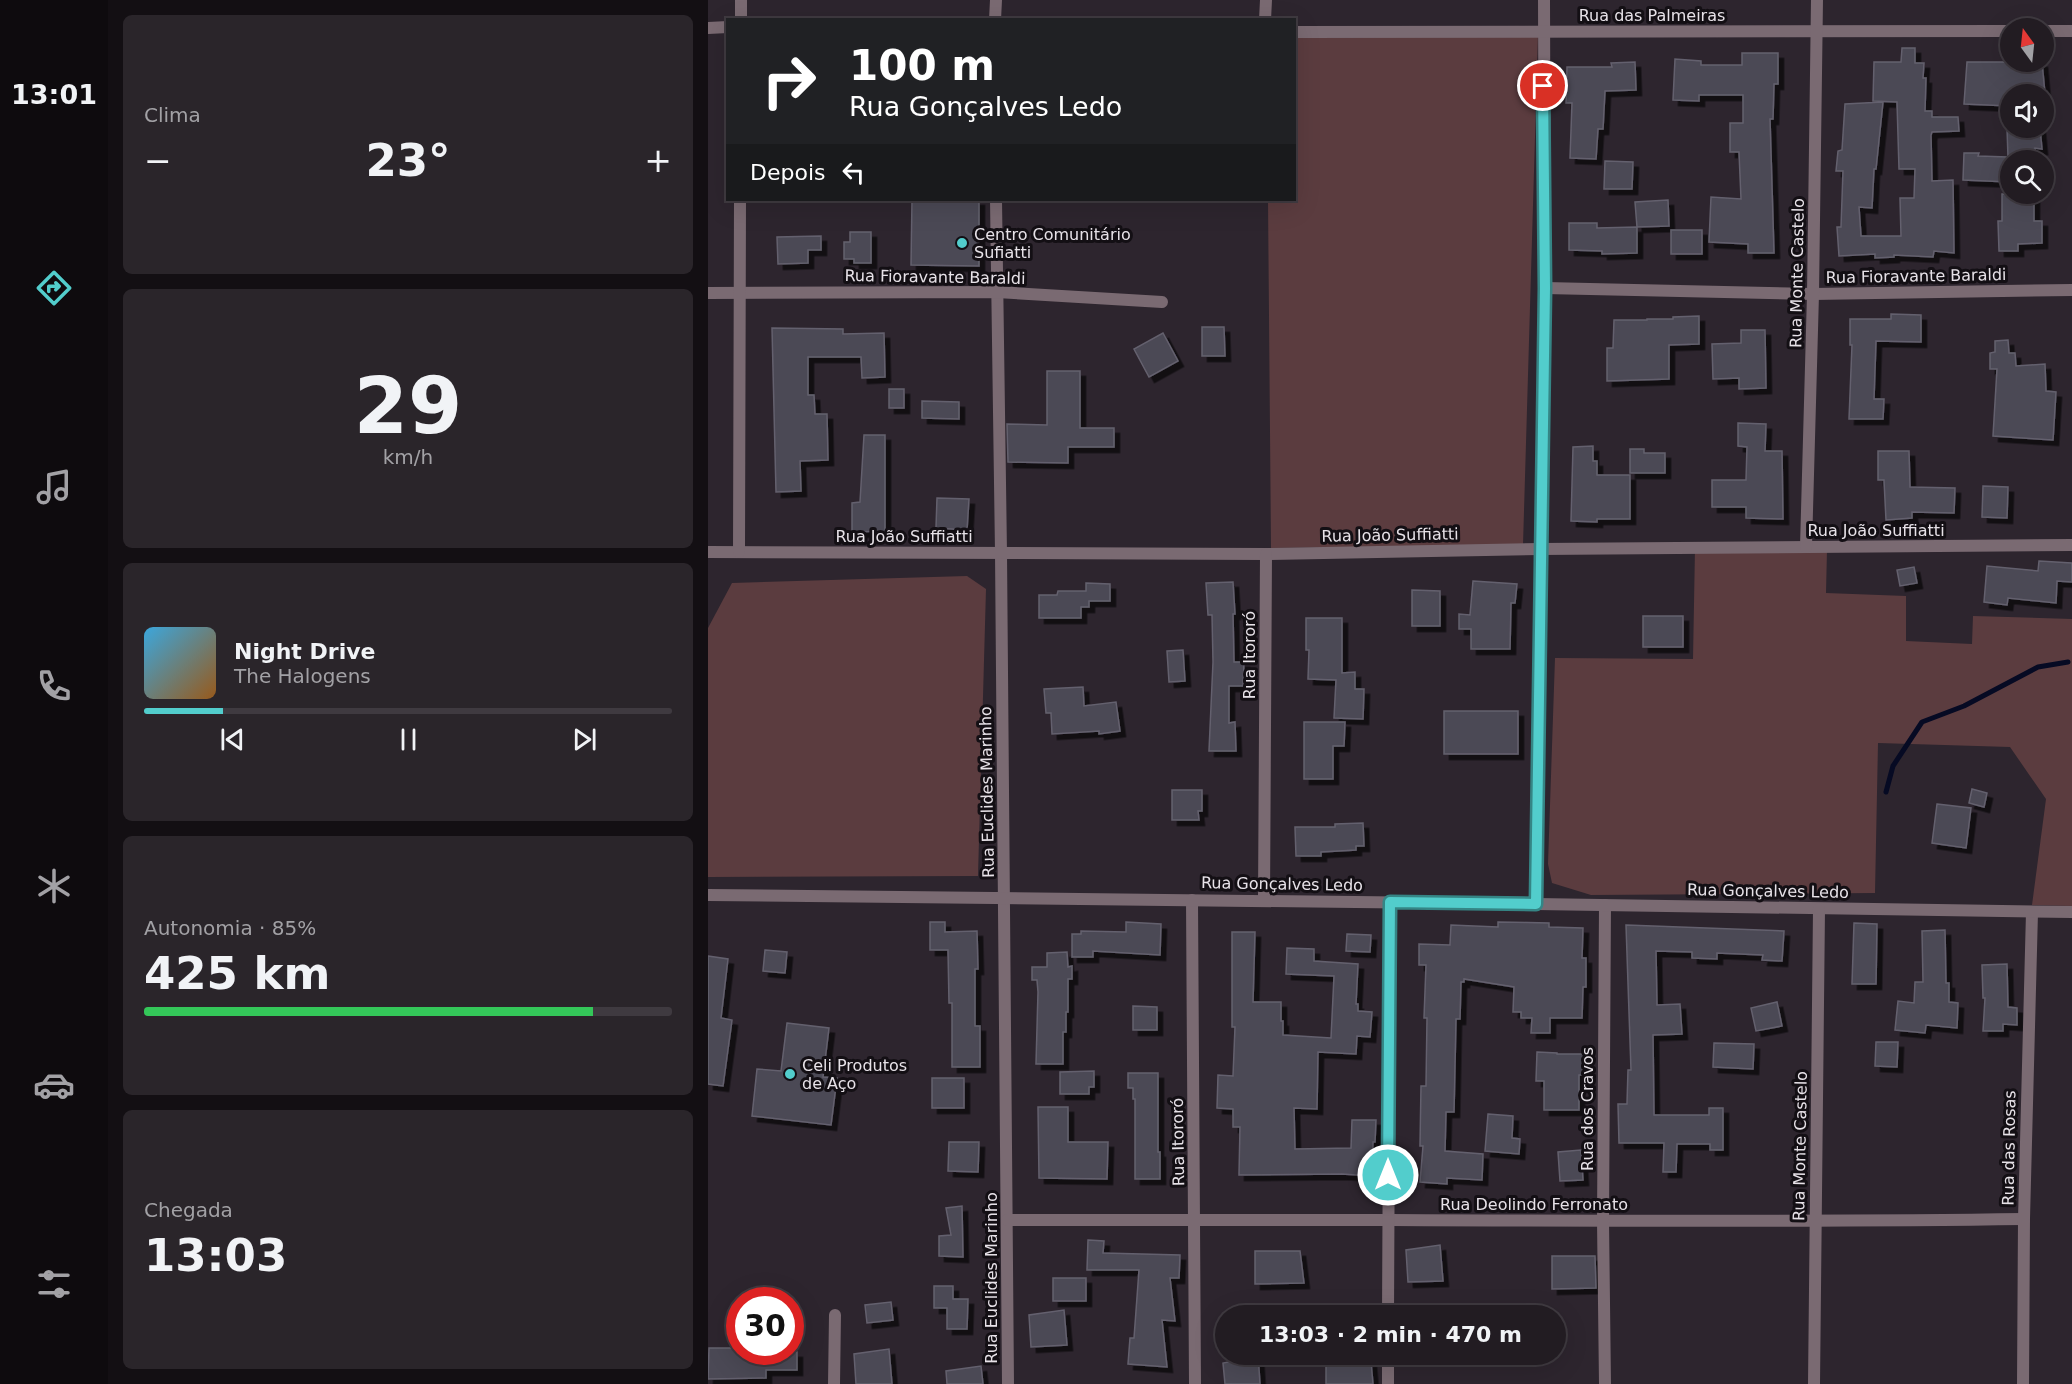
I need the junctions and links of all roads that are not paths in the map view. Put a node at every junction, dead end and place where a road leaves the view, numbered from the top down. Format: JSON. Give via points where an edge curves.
{"nodes":[{"id":1,"x":741,"y":0,"type":"edge"},
{"id":2,"x":996,"y":0,"type":"edge"},
{"id":3,"x":1266,"y":0,"type":"edge"},
{"id":4,"x":1544,"y":0,"type":"edge"},
{"id":5,"x":1817,"y":0,"type":"edge"},
{"id":6,"x":741,"y":18,"type":"edge"},
{"id":7,"x":995,"y":18,"type":"edge"},
{"id":8,"x":1265,"y":18,"type":"edge"},
{"id":9,"x":726,"y":27,"type":"edge"},
{"id":10,"x":708,"y":28,"type":"edge"},
{"id":11,"x":1544,"y":31,"type":"junction"},
{"id":12,"x":2000,"y":31,"type":"edge"},
{"id":13,"x":2054,"y":31,"type":"edge"},
{"id":14,"x":2072,"y":31,"type":"edge"},
{"id":15,"x":1296,"y":32,"type":"edge"},
{"id":16,"x":1816,"y":32,"type":"junction"},
{"id":17,"x":740,"y":201,"type":"edge"},
{"id":18,"x":996,"y":201,"type":"edge"},
{"id":19,"x":1545,"y":288,"type":"junction"},
{"id":20,"x":2072,"y":290,"type":"edge"},
{"id":21,"x":997,"y":292,"type":"junction"},
{"id":22,"x":708,"y":293,"type":"edge"},
{"id":23,"x":739,"y":293,"type":"junction"},
{"id":24,"x":1813,"y":294,"type":"junction"},
{"id":25,"x":1162,"y":302,"type":"dead end"},
{"id":26,"x":2072,"y":545,"type":"edge"},
{"id":27,"x":1806,"y":547,"type":"junction"},
{"id":28,"x":1540,"y":549,"type":"junction"},
{"id":29,"x":708,"y":552,"type":"edge"},
{"id":30,"x":739,"y":552,"type":"junction"},
{"id":31,"x":1001,"y":553,"type":"junction"},
{"id":32,"x":1266,"y":554,"type":"junction"},
{"id":33,"x":708,"y":895,"type":"edge"},
{"id":34,"x":1004,"y":898,"type":"junction"},
{"id":35,"x":1192,"y":900,"type":"junction"},
{"id":36,"x":1264,"y":901,"type":"junction"},
{"id":37,"x":1390,"y":902,"type":"junction"},
{"id":38,"x":1536,"y":904,"type":"junction"},
{"id":39,"x":1605,"y":905,"type":"junction"},
{"id":40,"x":1819,"y":909,"type":"junction"},
{"id":41,"x":2032,"y":912,"type":"junction"},
{"id":42,"x":2072,"y":912,"type":"edge"},
{"id":43,"x":2024,"y":1219,"type":"junction"},
{"id":44,"x":1007,"y":1220,"type":"junction"},
{"id":45,"x":1388,"y":1220,"type":"junction"},
{"id":46,"x":1603,"y":1221,"type":"junction"},
{"id":47,"x":1815,"y":1221,"type":"junction"},
{"id":48,"x":1196,"y":1222,"type":"junction"},
{"id":49,"x":1388,"y":1305,"type":"edge"},
{"id":50,"x":835,"y":1314,"type":"dead end"},
{"id":51,"x":1388,"y":1365,"type":"edge"},
{"id":52,"x":834,"y":1384,"type":"edge"},
{"id":53,"x":1008,"y":1384,"type":"edge"},
{"id":54,"x":1195,"y":1384,"type":"edge"},
{"id":55,"x":1388,"y":1384,"type":"edge"},
{"id":56,"x":1605,"y":1384,"type":"edge"},
{"id":57,"x":1814,"y":1384,"type":"edge"},
{"id":58,"x":2023,"y":1384,"type":"edge"}],
"edges":[{"from":1,"to":6,"type":"street"},
{"from":2,"to":7,"type":"street"},
{"from":3,"to":8,"type":"street"},
{"from":4,"to":11,"type":"street"},
{"from":5,"to":16,"type":"street","name":"Rua Monte Castelo"},
{"from":9,"to":10,"type":"street"},
{"from":11,"to":15,"type":"street","name":"Rua das Palmeiras"},
{"from":11,"to":16,"type":"street","name":"Rua das Palmeiras"},
{"from":11,"to":19,"type":"street"},
{"from":12,"to":16,"type":"street","name":"Rua das Palmeiras"},
{"from":13,"to":14,"type":"street"},
{"from":16,"to":24,"type":"street","name":"Rua Monte Castelo"},
{"from":17,"to":23,"type":"street"},
{"from":18,"to":21,"type":"street","name":"Rua Euclides Marinho"},
{"from":19,"to":24,"type":"street","name":"Rua Fioravante Baraldi"},
{"from":19,"to":28,"type":"street"},
{"from":20,"to":24,"type":"street","name":"Rua Fioravante Baraldi"},
{"from":21,"to":23,"type":"street","name":"Rua Fioravante Baraldi"},
{"from":21,"to":25,"type":"street","name":"Rua Fioravante Baraldi"},
{"from":21,"to":31,"type":"street","name":"Rua Euclides Marinho"},
{"from":22,"to":23,"type":"street","name":"Rua Fioravante Baraldi"},
{"from":23,"to":30,"type":"street"},
{"from":24,"to":27,"type":"street","name":"Rua Monte Castelo"},
{"from":26,"to":27,"type":"street","name":"Rua João Suffiatti"},
{"from":27,"to":28,"type":"street","name":"Rua João Suffiatti"},
{"from":28,"to":32,"type":"street","name":"Rua João Suffiatti"},
{"from":28,"to":38,"type":"street"},
{"from":29,"to":30,"type":"street","name":"Rua João Suffiatti"},
{"from":30,"to":31,"type":"street","name":"Rua João Suffiatti"},
{"from":31,"to":32,"type":"street","name":"Rua João Suffiatti"},
{"from":31,"to":34,"type":"street","name":"Rua Euclides Marinho"},
{"from":32,"to":36,"type":"street","name":"Rua Itororó"},
{"from":33,"to":34,"type":"street","name":"Rua Gonçalves Ledo"},
{"from":34,"to":35,"type":"street","name":"Rua Gonçalves Ledo"},
{"from":34,"to":44,"type":"street","name":"Rua Euclides Marinho"},
{"from":35,"to":36,"type":"street","name":"Rua Gonçalves Ledo"},
{"from":35,"to":48,"type":"street","name":"Rua Itororó"},
{"from":36,"to":37,"type":"street","name":"Rua Gonçalves Ledo"},
{"from":37,"to":38,"type":"street","name":"Rua Gonçalves Ledo"},
{"from":37,"to":45,"type":"street"},
{"from":38,"to":39,"type":"street","name":"Rua Gonçalves Ledo"},
{"from":39,"to":40,"type":"street","name":"Rua Gonçalves Ledo"},
{"from":39,"to":46,"type":"street","name":"Rua dos Cravos"},
{"from":40,"to":41,"type":"street","name":"Rua Gonçalves Ledo"},
{"from":40,"to":47,"type":"street","name":"Rua Monte Castelo"},
{"from":41,"to":42,"type":"street","name":"Rua Gonçalves Ledo"},
{"from":41,"to":43,"type":"street","name":"Rua das Rosas"},
{"from":43,"to":47,"type":"street","name":"Rua Deolindo Ferronato"},
{"from":43,"to":58,"type":"street","name":"Rua das Rosas"},
{"from":44,"to":48,"type":"street","name":"Rua Deolindo Ferronato"},
{"from":44,"to":53,"type":"street","name":"Rua Euclides Marinho"},
{"from":45,"to":46,"type":"street","name":"Rua Deolindo Ferronato"},
{"from":45,"to":48,"type":"street","name":"Rua Deolindo Ferronato"},
{"from":45,"to":49,"type":"street"},
{"from":46,"to":47,"type":"street","name":"Rua Deolindo Ferronato"},
{"from":46,"to":56,"type":"street","name":"Rua dos Cravos"},
{"from":47,"to":57,"type":"street","name":"Rua Monte Castelo"},
{"from":48,"to":54,"type":"street","name":"Rua Itororó"},
{"from":50,"to":52,"type":"street"},
{"from":51,"to":55,"type":"street"}]}
